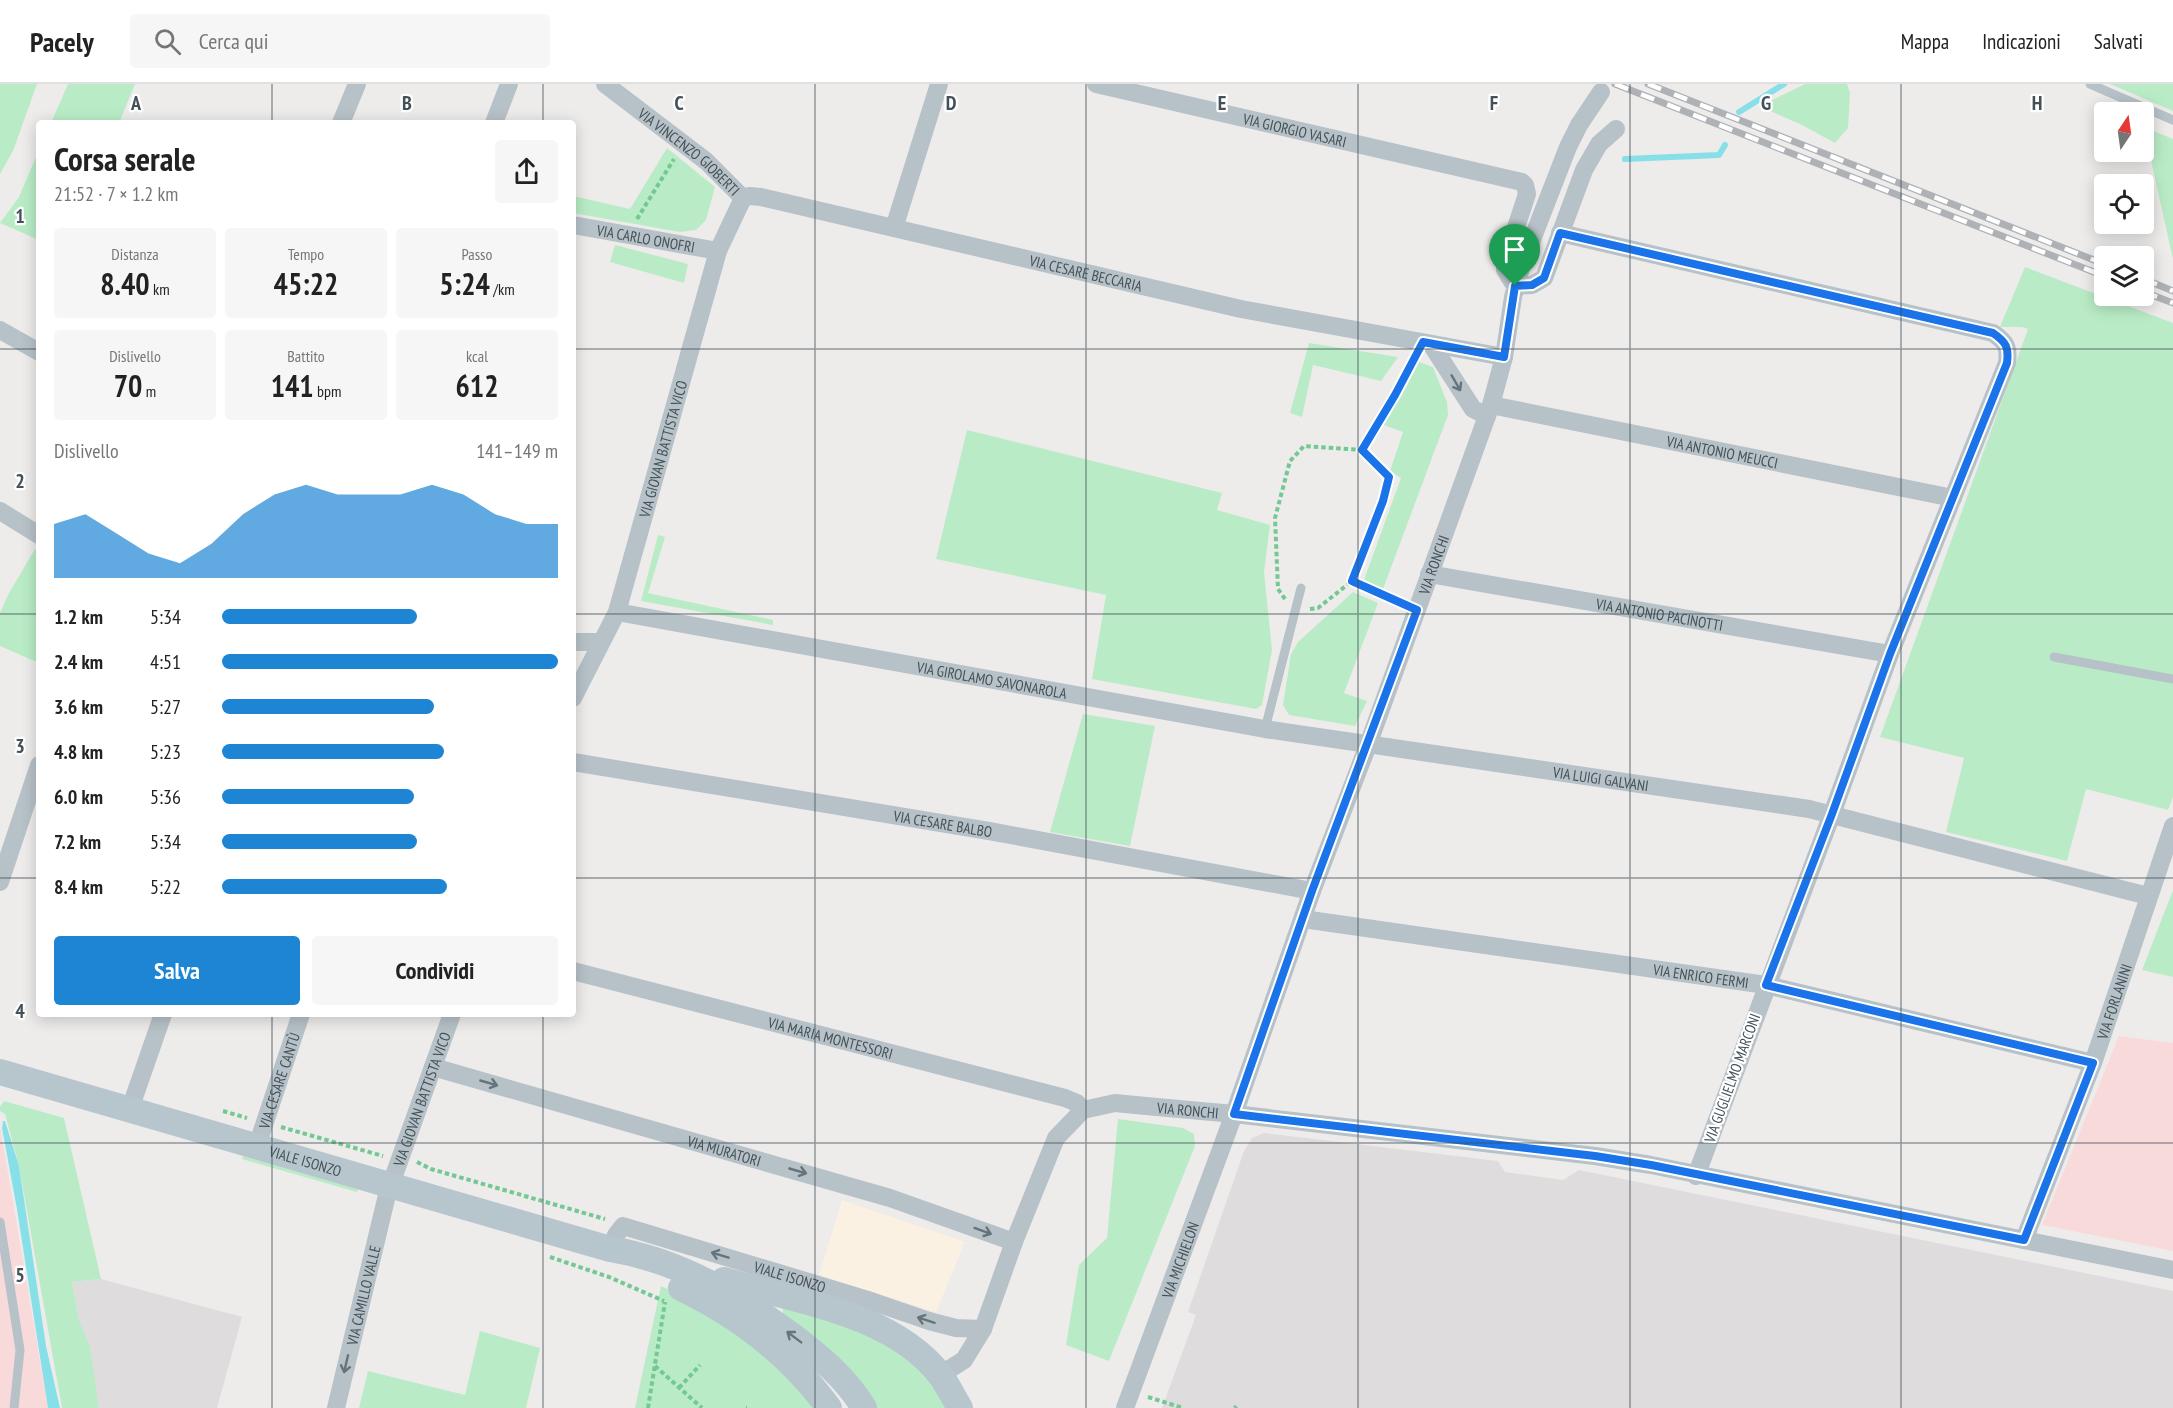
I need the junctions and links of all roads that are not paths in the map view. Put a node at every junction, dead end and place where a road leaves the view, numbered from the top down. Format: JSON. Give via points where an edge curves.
{"nodes":[{"id":1,"x":357,"y":84,"type":"edge"},
{"id":2,"x":509,"y":84,"type":"edge"},
{"id":3,"x":605,"y":84,"type":"edge"},
{"id":4,"x":939,"y":84,"type":"edge"},
{"id":5,"x":1096,"y":84,"type":"edge"},
{"id":6,"x":2090,"y":84,"type":"edge"},
{"id":7,"x":1601,"y":92,"type":"dead end"},
{"id":8,"x":342,"y":120,"type":"edge"},
{"id":9,"x":495,"y":120,"type":"edge"},
{"id":10,"x":2173,"y":120,"type":"edge"},
{"id":11,"x":1616,"y":129,"type":"dead end"},
{"id":12,"x":743,"y":198,"type":"junction"},
{"id":13,"x":576,"y":226,"type":"edge"},
{"id":14,"x":894,"y":228,"type":"junction"},
{"id":15,"x":1560,"y":233,"type":"junction"},
{"id":16,"x":718,"y":251,"type":"junction"},
{"id":17,"x":1515,"y":286,"type":"junction"},
{"id":18,"x":0,"y":330,"type":"edge"},
{"id":19,"x":1427,"y":343,"type":"junction"},
{"id":20,"x":36,"y":350,"type":"edge"},
{"id":21,"x":1504,"y":357,"type":"junction"},
{"id":22,"x":1489,"y":411,"type":"junction"},
{"id":23,"x":1953,"y":498,"type":"junction"},
{"id":24,"x":0,"y":511,"type":"edge"},
{"id":25,"x":36,"y":533,"type":"edge"},
{"id":26,"x":1429,"y":574,"type":"junction"},
{"id":27,"x":1301,"y":588,"type":"dead end"},
{"id":28,"x":617,"y":612,"type":"junction"},
{"id":29,"x":576,"y":642,"type":"edge"},
{"id":30,"x":600,"y":642,"type":"junction"},
{"id":31,"x":1890,"y":654,"type":"junction"},
{"id":32,"x":2054,"y":657,"type":"dead end"},
{"id":33,"x":2173,"y":680,"type":"edge"},
{"id":34,"x":576,"y":692,"type":"edge"},
{"id":35,"x":1264,"y":729,"type":"junction"},
{"id":36,"x":1368,"y":745,"type":"junction"},
{"id":37,"x":576,"y":762,"type":"edge"},
{"id":38,"x":36,"y":774,"type":"edge"},
{"id":39,"x":1832,"y":814,"type":"junction"},
{"id":40,"x":2173,"y":826,"type":"edge"},
{"id":41,"x":0,"y":882,"type":"edge"},
{"id":42,"x":1312,"y":891,"type":"junction"},
{"id":43,"x":2148,"y":896,"type":"junction"},
{"id":44,"x":1303,"y":919,"type":"junction"},
{"id":45,"x":576,"y":972,"type":"edge"},
{"id":46,"x":1766,"y":985,"type":"junction"},
{"id":47,"x":162,"y":1017,"type":"edge"},
{"id":48,"x":300,"y":1017,"type":"edge"},
{"id":49,"x":451,"y":1017,"type":"edge"},
{"id":50,"x":2093,"y":1063,"type":"junction"},
{"id":51,"x":433,"y":1067,"type":"junction"},
{"id":52,"x":0,"y":1072,"type":"edge"},
{"id":53,"x":130,"y":1109,"type":"junction"},
{"id":54,"x":1083,"y":1110,"type":"junction"},
{"id":55,"x":1234,"y":1114,"type":"junction"},
{"id":56,"x":261,"y":1134,"type":"junction"},
{"id":57,"x":1695,"y":1176,"type":"junction"},
{"id":58,"x":391,"y":1185,"type":"junction"},
{"id":59,"x":0,"y":1222,"type":"edge"},
{"id":60,"x":2024,"y":1240,"type":"junction"},
{"id":61,"x":1014,"y":1242,"type":"junction"},
{"id":62,"x":610,"y":1250,"type":"junction"},
{"id":63,"x":2173,"y":1270,"type":"edge"},
{"id":64,"x":703,"y":1279,"type":"junction"},
{"id":65,"x":983,"y":1329,"type":"junction"},
{"id":66,"x":790,"y":1361,"type":"junction"},
{"id":67,"x":940,"y":1375,"type":"junction"},
{"id":68,"x":14,"y":1408,"type":"edge"},
{"id":69,"x":336,"y":1408,"type":"edge"},
{"id":70,"x":829,"y":1408,"type":"edge"},
{"id":71,"x":841,"y":1408,"type":"edge"},
{"id":72,"x":864,"y":1408,"type":"edge"},
{"id":73,"x":960,"y":1408,"type":"edge"},
{"id":74,"x":1125,"y":1408,"type":"edge"}],
"edges":[{"from":1,"to":8,"type":"street"},
{"from":2,"to":9,"type":"street"},
{"from":3,"to":12,"type":"street","name":"VIA VINCENZO GIOBERTI","via":[[706,161]]},
{"from":4,"to":14,"type":"street"},
{"from":5,"to":17,"type":"street","name":"VIA GIORGIO VASARI","via":[[1522,182],[1527,190],[1505,261],[1505,270]]},
{"from":6,"to":10,"type":"lane"},
{"from":7,"to":17,"type":"street","name":"VIA RONCHI","via":[[1568,147]]},
{"from":11,"to":15,"type":"street","via":[[1599,144],[1584,170]]},
{"from":12,"to":14,"type":"street","name":"VIA CESARE BECCARIA","via":[[760,196]]},
{"from":12,"to":16,"type":"street","name":"VIA GIOVAN BATTISTA VICO"},
{"from":13,"to":16,"type":"street","name":"VIA CARLO ONOFRI"},
{"from":14,"to":19,"type":"street","name":"VIA CESARE BECCARIA","via":[[1241,309]]},
{"from":15,"to":17,"type":"street","via":[[1544,278],[1532,285]]},
{"from":15,"to":23,"type":"street","name":"VIA GUGLIELMO MARCONI","via":[[1993,333],[2005,341],[2007,363]]},
{"from":16,"to":28,"type":"street","name":"VIA GIOVAN BATTISTA VICO"},
{"from":17,"to":21,"type":"street","name":"VIA RONCHI"},
{"from":18,"to":20,"type":"street"},
{"from":19,"to":21,"type":"street","name":"VIA CESARE BECCARIA"},
{"from":19,"to":22,"type":"street","one_way":true,"via":[[1473,409]]},
{"from":21,"to":22,"type":"street","name":"VIA RONCHI"},
{"from":22,"to":23,"type":"street","name":"VIA ANTONIO MEUCCI"},
{"from":22,"to":26,"type":"street","name":"VIA RONCHI"},
{"from":23,"to":31,"type":"street","name":"VIA GUGLIELMO MARCONI"},
{"from":24,"to":25,"type":"street"},
{"from":26,"to":31,"type":"street","name":"VIA ANTONIO PACINOTTI"},
{"from":26,"to":36,"type":"street","name":"VIA RONCHI"},
{"from":27,"to":35,"type":"lane"},
{"from":28,"to":30,"type":"street","name":"VIA GIOVAN BATTISTA VICO"},
{"from":28,"to":35,"type":"street","name":"VIA GIROLAMO SAVONAROLA"},
{"from":29,"to":30,"type":"street"},
{"from":30,"to":34,"type":"street","name":"VIA GIOVAN BATTISTA VICO"},
{"from":31,"to":39,"type":"street","name":"VIA GUGLIELMO MARCONI"},
{"from":32,"to":33,"type":"lane"},
{"from":35,"to":36,"type":"street","name":"VIA GIROLAMO SAVONAROLA"},
{"from":36,"to":39,"type":"street","name":"VIA LUIGI GALVANI"},
{"from":36,"to":42,"type":"street","name":"VIA RONCHI"},
{"from":37,"to":42,"type":"street","name":"VIA CESARE BALBO","via":[[989,831]]},
{"from":38,"to":41,"type":"street"},
{"from":39,"to":43,"type":"street"},
{"from":39,"to":46,"type":"street","name":"VIA GUGLIELMO MARCONI"},
{"from":40,"to":43,"type":"street","name":"VIA FORLANINI"},
{"from":42,"to":44,"type":"street","name":"VIA RONCHI"},
{"from":43,"to":50,"type":"street","name":"VIA FORLANINI"},
{"from":44,"to":46,"type":"street","name":"VIA ENRICO FERMI"},
{"from":44,"to":55,"type":"street","name":"VIA RONCHI"},
{"from":45,"to":54,"type":"street","name":"VIA MARIA MONTESSORI","via":[[1065,1098]]},
{"from":46,"to":50,"type":"street","name":"VIA ENRICO FERMI"},
{"from":46,"to":57,"type":"street","name":"VIA GUGLIELMO MARCONI"},
{"from":47,"to":53,"type":"street"},
{"from":48,"to":56,"type":"street","name":"VIA CESARE CANTÙ"},
{"from":49,"to":51,"type":"street","name":"VIA GIOVAN BATTISTA VICO"},
{"from":50,"to":60,"type":"street","name":"VIA FORLANINI"},
{"from":51,"to":58,"type":"street","name":"VIA GIOVAN BATTISTA VICO"},
{"from":51,"to":61,"type":"street","name":"VIA MURATORI","one_way":true,"via":[[890,1198]]},
{"from":52,"to":53,"type":"main road","name":"VIALE ISONZO"},
{"from":53,"to":56,"type":"main road","name":"VIALE ISONZO"},
{"from":54,"to":55,"type":"street","name":"VIA RONCHI","via":[[1115,1103]]},
{"from":54,"to":61,"type":"street","via":[[1056,1138]]},
{"from":55,"to":57,"type":"street","via":[[1595,1156]]},
{"from":55,"to":74,"type":"street","name":"VIA MICHIELON"},
{"from":56,"to":58,"type":"main road","name":"VIALE ISONZO"},
{"from":57,"to":60,"type":"street"},
{"from":58,"to":62,"type":"main road","name":"VIALE ISONZO"},
{"from":58,"to":69,"type":"street","name":"VIA CAMILLO VALLE","one_way":true},
{"from":59,"to":68,"type":"lane","via":[[20,1350]]},
{"from":60,"to":63,"type":"street"},
{"from":61,"to":65,"type":"street"},
{"from":62,"to":64,"type":"main road","name":"VIALE ISONZO","via":[[635,1253]]},
{"from":65,"to":62,"type":"street","name":"VIALE ISONZO","one_way":true,"via":[[929,1321],[623,1226]]},
{"from":62,"to":66,"type":"main road","name":"VIALE ISONZO","via":[[634,1266],[702,1298]]},
{"from":64,"to":67,"type":"main road","name":"VIALE ISONZO","via":[[723,1280],[858,1317],[890,1332]]},
{"from":72,"to":64,"type":"main road","name":"VIALE ISONZO","one_way":true,"via":[[828,1363],[762,1313]]},
{"from":65,"to":67,"type":"street","via":[[964,1360]]},
{"from":66,"to":70,"type":"main road","name":"VIALE ISONZO"},
{"from":66,"to":71,"type":"main road","name":"VIALE ISONZO","via":[[813,1370]]},
{"from":67,"to":73,"type":"main road","name":"VIALE ISONZO"}]}
